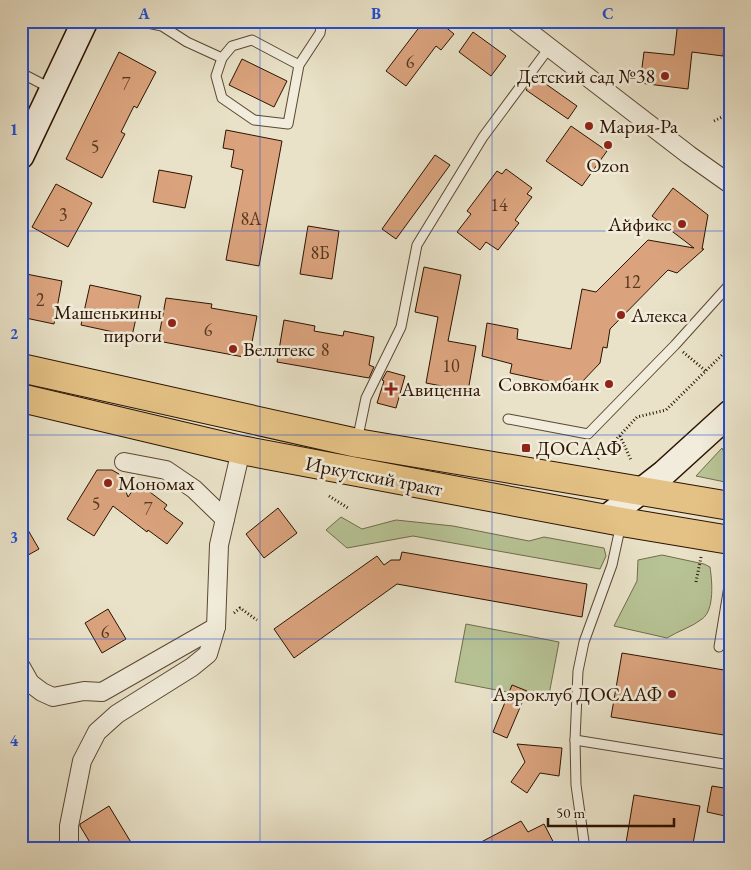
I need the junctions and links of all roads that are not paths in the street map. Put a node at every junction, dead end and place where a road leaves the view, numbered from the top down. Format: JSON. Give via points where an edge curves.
{"nodes":[{"id":1,"x":85,"y":21,"type":"edge"},
{"id":2,"x":138,"y":21,"type":"edge"},
{"id":3,"x":322,"y":21,"type":"edge"},
{"id":4,"x":515,"y":21,"type":"edge"},
{"id":5,"x":161,"y":24,"type":"edge"},
{"id":6,"x":549,"y":48,"type":"junction"},
{"id":7,"x":222,"y":58,"type":"junction"},
{"id":8,"x":299,"y":65,"type":"junction"},
{"id":9,"x":21,"y":73,"type":"edge"},
{"id":10,"x":53,"y":90,"type":"junction"},
{"id":11,"x":21,"y":156,"type":"edge"},
{"id":12,"x":730,"y":184,"type":"edge"},
{"id":13,"x":730,"y":284,"type":"edge"},
{"id":14,"x":21,"y":368,"type":"edge"},
{"id":15,"x":21,"y":398,"type":"edge"},
{"id":16,"x":730,"y":413,"type":"edge"},
{"id":17,"x":508,"y":419,"type":"dead end"},
{"id":18,"x":357,"y":443,"type":"junction"},
{"id":19,"x":241,"y":450,"type":"junction"},
{"id":20,"x":124,"y":462,"type":"dead end"},
{"id":21,"x":642,"y":490,"type":"junction"},
{"id":22,"x":730,"y":506,"type":"edge"},
{"id":23,"x":225,"y":519,"type":"junction"},
{"id":24,"x":613,"y":521,"type":"junction"},
{"id":25,"x":730,"y":540,"type":"edge"},
{"id":26,"x":730,"y":580,"type":"edge"},
{"id":27,"x":216,"y":627,"type":"junction"},
{"id":28,"x":719,"y":647,"type":"dead end"},
{"id":29,"x":21,"y":667,"type":"edge"},
{"id":30,"x":574,"y":740,"type":"junction"},
{"id":31,"x":730,"y":766,"type":"edge"},
{"id":32,"x":69,"y":849,"type":"edge"},
{"id":33,"x":585,"y":849,"type":"edge"}],
"edges":[{"from":1,"to":10,"type":"main road"},
{"from":2,"to":5,"type":"lane"},
{"from":3,"to":8,"type":"lane","via":[[320,33]]},
{"from":4,"to":6,"type":"street"},
{"from":5,"to":7,"type":"lane","via":[[186,42]]},
{"from":6,"to":12,"type":"street"},
{"from":6,"to":18,"type":"lane","via":[[483,137],[417,245],[401,327],[366,398]]},
{"from":7,"to":8,"type":"lane","via":[[232,46],[252,40]]},
{"from":7,"to":8,"type":"lane","via":[[216,76],[222,98],[254,120],[288,124]]},
{"from":9,"to":10,"type":"lane"},
{"from":10,"to":11,"type":"main road"},
{"from":13,"to":17,"type":"lane","via":[[588,434]]},
{"from":14,"to":18,"type":"main road","name":"Иркутский тракт"},
{"from":15,"to":19,"type":"main road","name":"Иркутский тракт"},
{"from":16,"to":21,"type":"main road"},
{"from":18,"to":21,"type":"main road","name":"Иркутский тракт"},
{"from":19,"to":23,"type":"street"},
{"from":19,"to":24,"type":"main road","name":"Иркутский тракт"},
{"from":20,"to":23,"type":"street","via":[[166,470],[194,489]]},
{"from":21,"to":22,"type":"main road","name":"Иркутский тракт"},
{"from":21,"to":24,"type":"main road"},
{"from":23,"to":27,"type":"street","via":[[219,545]]},
{"from":24,"to":25,"type":"main road","name":"Иркутский тракт"},
{"from":24,"to":30,"type":"lane","via":[[612,565],[584,642],[578,670]]},
{"from":26,"to":28,"type":"lane"},
{"from":27,"to":29,"type":"street","via":[[102,692],[84,691],[53,697],[30,683]]},
{"from":27,"to":32,"type":"street","via":[[208,654],[117,714],[97,732],[82,761],[69,826]]},
{"from":30,"to":31,"type":"lane"},
{"from":30,"to":33,"type":"lane","via":[[576,785]]}]}
